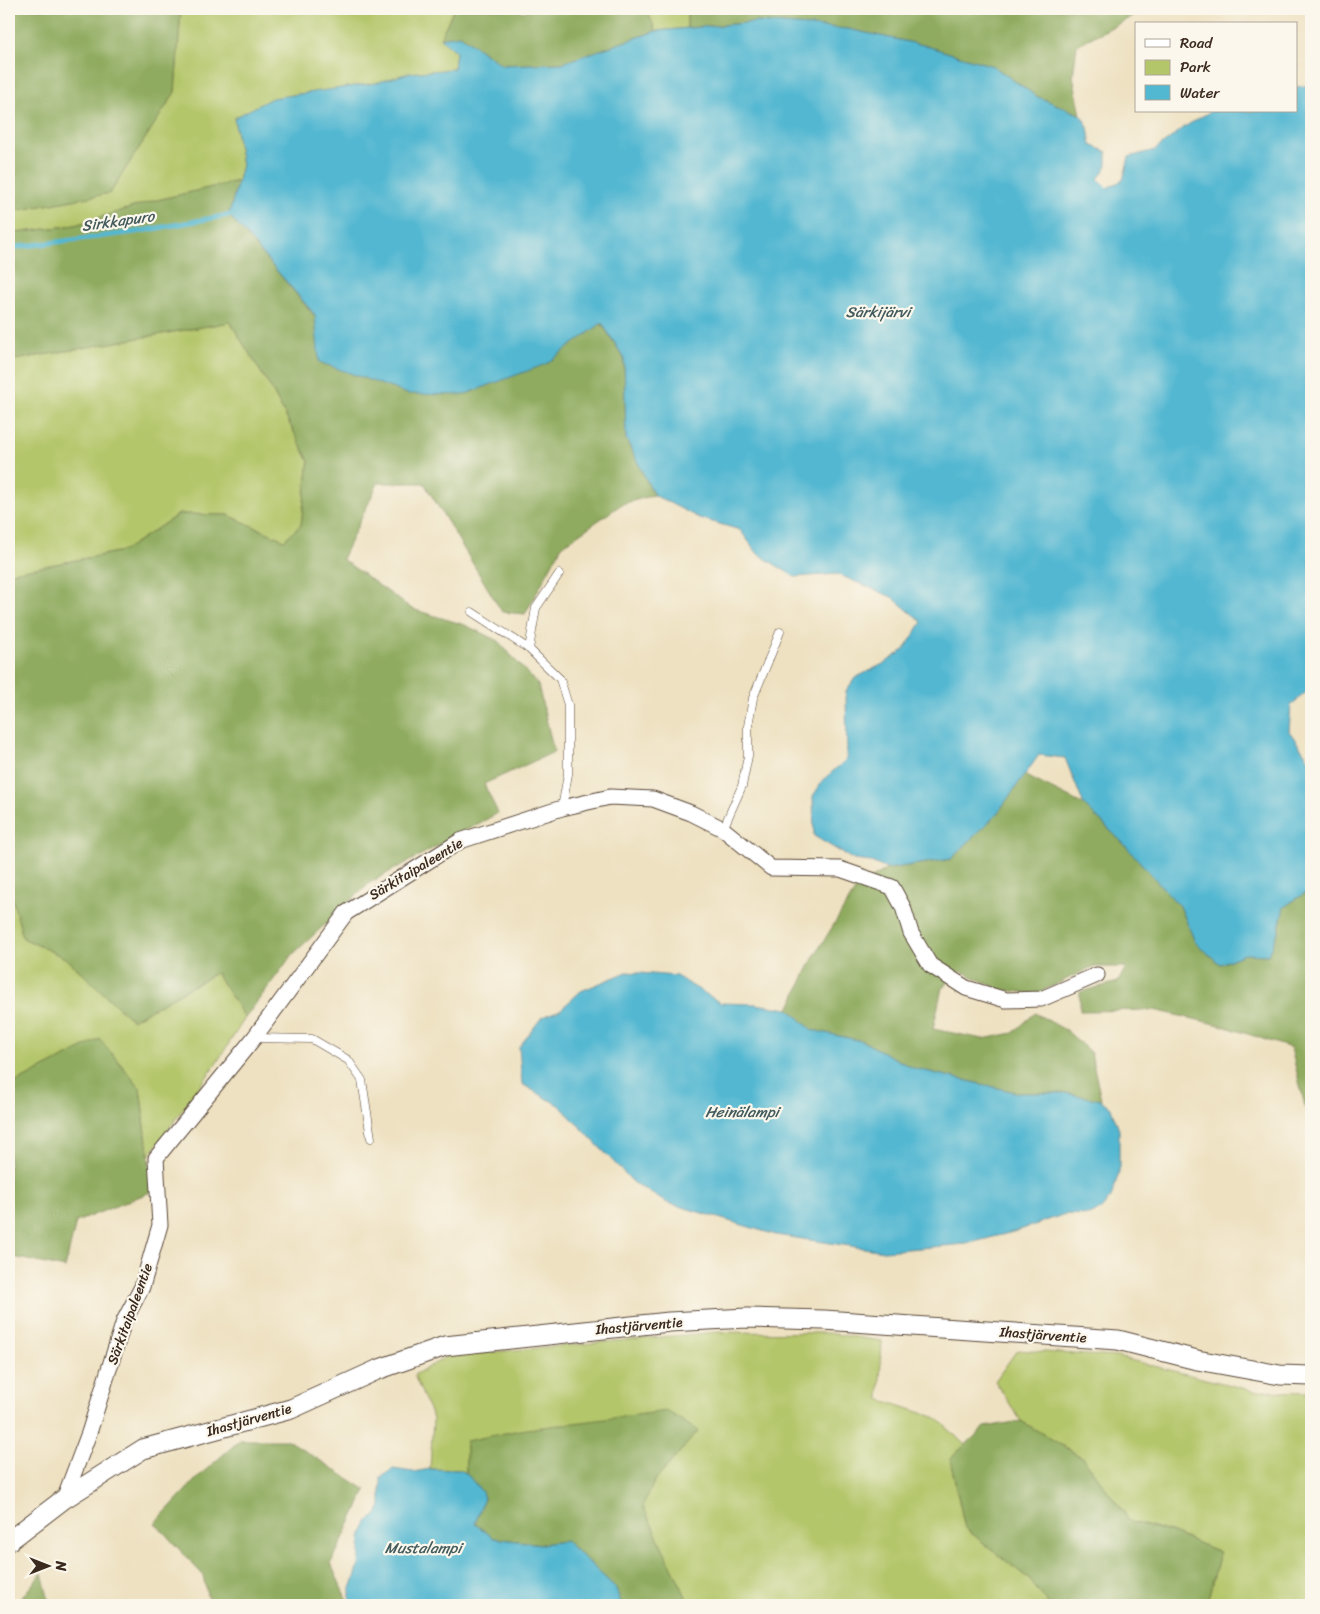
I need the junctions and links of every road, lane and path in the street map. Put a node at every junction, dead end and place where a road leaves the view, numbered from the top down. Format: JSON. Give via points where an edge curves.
{"nodes":[{"id":1,"x":559,"y":574,"type":"dead end"},
{"id":2,"x":472,"y":612,"type":"dead end"},
{"id":3,"x":780,"y":632,"type":"dead end"},
{"id":4,"x":529,"y":649,"type":"junction"},
{"id":5,"x":562,"y":808,"type":"junction"},
{"id":6,"x":723,"y":829,"type":"junction"},
{"id":7,"x":1097,"y":975,"type":"dead end"},
{"id":8,"x":254,"y":1038,"type":"junction"},
{"id":9,"x":371,"y":1138,"type":"dead end"},
{"id":10,"x":1311,"y":1376,"type":"edge"},
{"id":11,"x":64,"y":1499,"type":"junction"},
{"id":12,"x":9,"y":1541,"type":"edge"}],
"edges":[{"from":1,"to":4,"type":"lane","via":[[536,608]]},
{"from":2,"to":4,"type":"lane"},
{"from":3,"to":6,"type":"lane","via":[[753,698],[742,786]]},
{"from":4,"to":5,"type":"lane","via":[[560,679],[568,705],[568,774]]},
{"from":5,"to":6,"type":"street","name":"Särkitaipaleentie","via":[[610,797],[653,799],[691,812]]},
{"from":5,"to":8,"type":"street","name":"Särkitaipaleentie","via":[[460,841],[346,913]]},
{"from":6,"to":7,"type":"street","name":"Särkitaipaleentie","via":[[771,868],[840,869],[892,888],[903,907],[911,933],[930,965],[966,988],[1006,1000],[1041,999]]},
{"from":8,"to":9,"type":"lane","via":[[312,1039],[348,1060],[362,1080]]},
{"from":8,"to":11,"type":"street","name":"Särkitaipaleentie","via":[[156,1158],[160,1224],[142,1286],[124,1321],[89,1433]]},
{"from":10,"to":11,"type":"street","name":"Ihastjärventie","via":[[1280,1375],[1198,1360],[1118,1340],[824,1320],[747,1318],[669,1322],[445,1346],[377,1370],[291,1409],[143,1449]]},
{"from":11,"to":12,"type":"street","name":"Ihastjärventie"}]}
